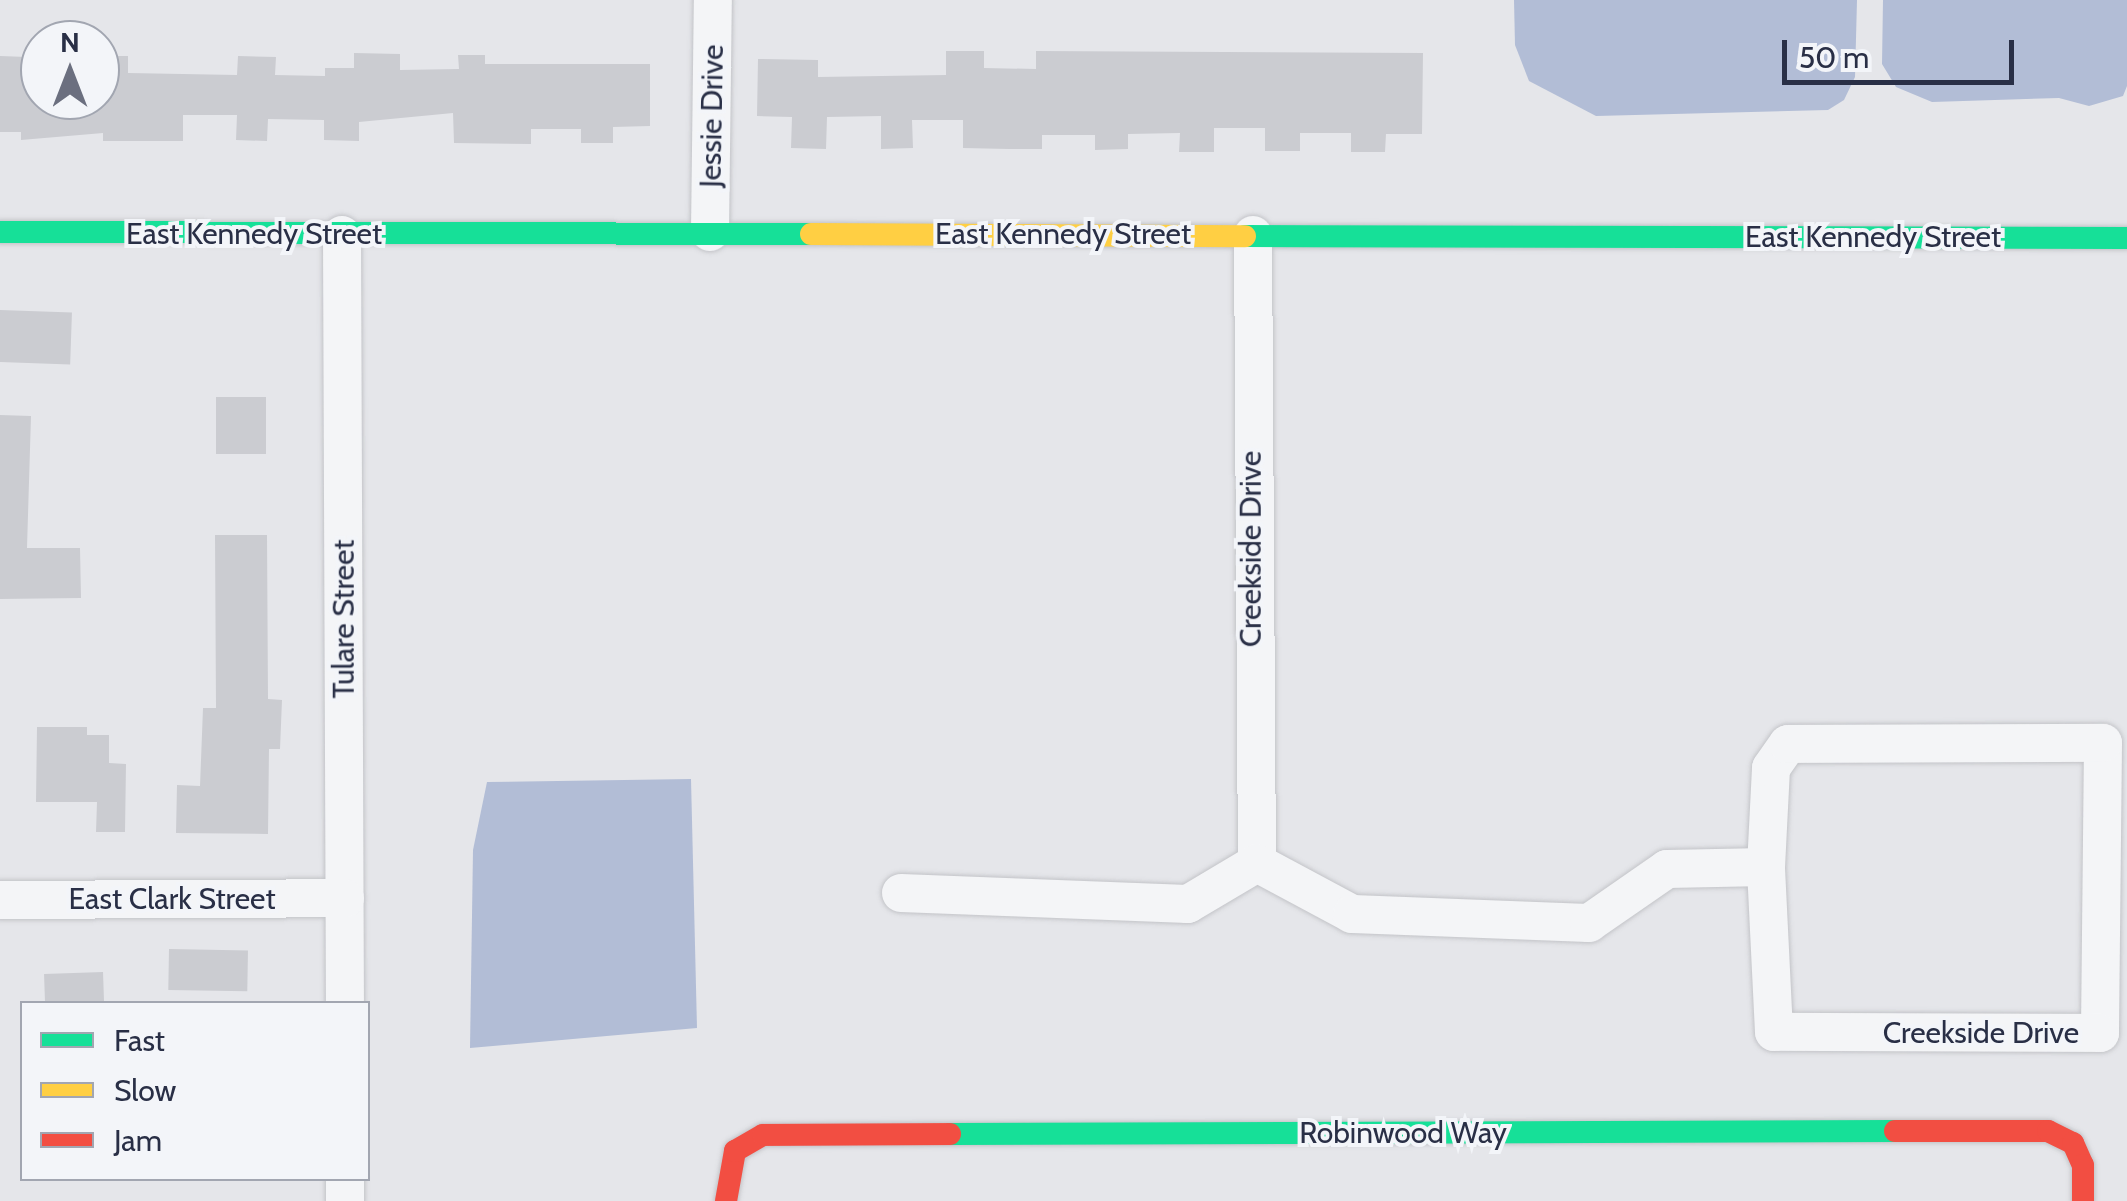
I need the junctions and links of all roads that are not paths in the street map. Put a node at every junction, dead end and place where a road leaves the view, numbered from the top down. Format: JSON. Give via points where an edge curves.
{"nodes":[{"id":1,"x":713,"y":0,"type":"edge"},
{"id":2,"x":0,"y":232,"type":"edge"},
{"id":3,"x":710,"y":232,"type":"junction"},
{"id":4,"x":342,"y":235,"type":"junction"},
{"id":5,"x":1252,"y":236,"type":"junction"},
{"id":6,"x":2127,"y":238,"type":"edge"},
{"id":7,"x":1257,"y":863,"type":"junction"},
{"id":8,"x":1766,"y":868,"type":"junction"},
{"id":9,"x":900,"y":893,"type":"dead end"},
{"id":10,"x":345,"y":898,"type":"junction"},
{"id":11,"x":0,"y":900,"type":"edge"},
{"id":12,"x":345,"y":1001,"type":"edge"},
{"id":13,"x":726,"y":1201,"type":"edge"},
{"id":14,"x":2083,"y":1201,"type":"edge"}],
"edges":[{"from":1,"to":3,"type":"street","name":"Jessie Drive"},
{"from":2,"to":4,"type":"street","name":"East Kennedy Street"},
{"from":3,"to":4,"type":"street","name":"East Kennedy Street"},
{"from":3,"to":5,"type":"street","name":"East Kennedy Street"},
{"from":4,"to":10,"type":"street","name":"Tulare Street"},
{"from":5,"to":6,"type":"street","name":"East Kennedy Street"},
{"from":5,"to":7,"type":"street","name":"Creekside Drive"},
{"from":7,"to":8,"type":"street","via":[[1352,914],[1589,923],[1667,869]]},
{"from":7,"to":9,"type":"street","via":[[1188,904]]},
{"from":8,"to":8,"type":"street","name":"Creekside Drive","via":[[1771,768],[1788,744],[2103,744],[2100,1033],[1774,1032]]},
{"from":10,"to":11,"type":"street","name":"East Clark Street"},
{"from":10,"to":12,"type":"street","name":"Tulare Street"},
{"from":13,"to":14,"type":"street","name":"Robinwood Way","via":[[735,1151],[763,1135],[2048,1131],[2073,1142],[2083,1165]]}]}
